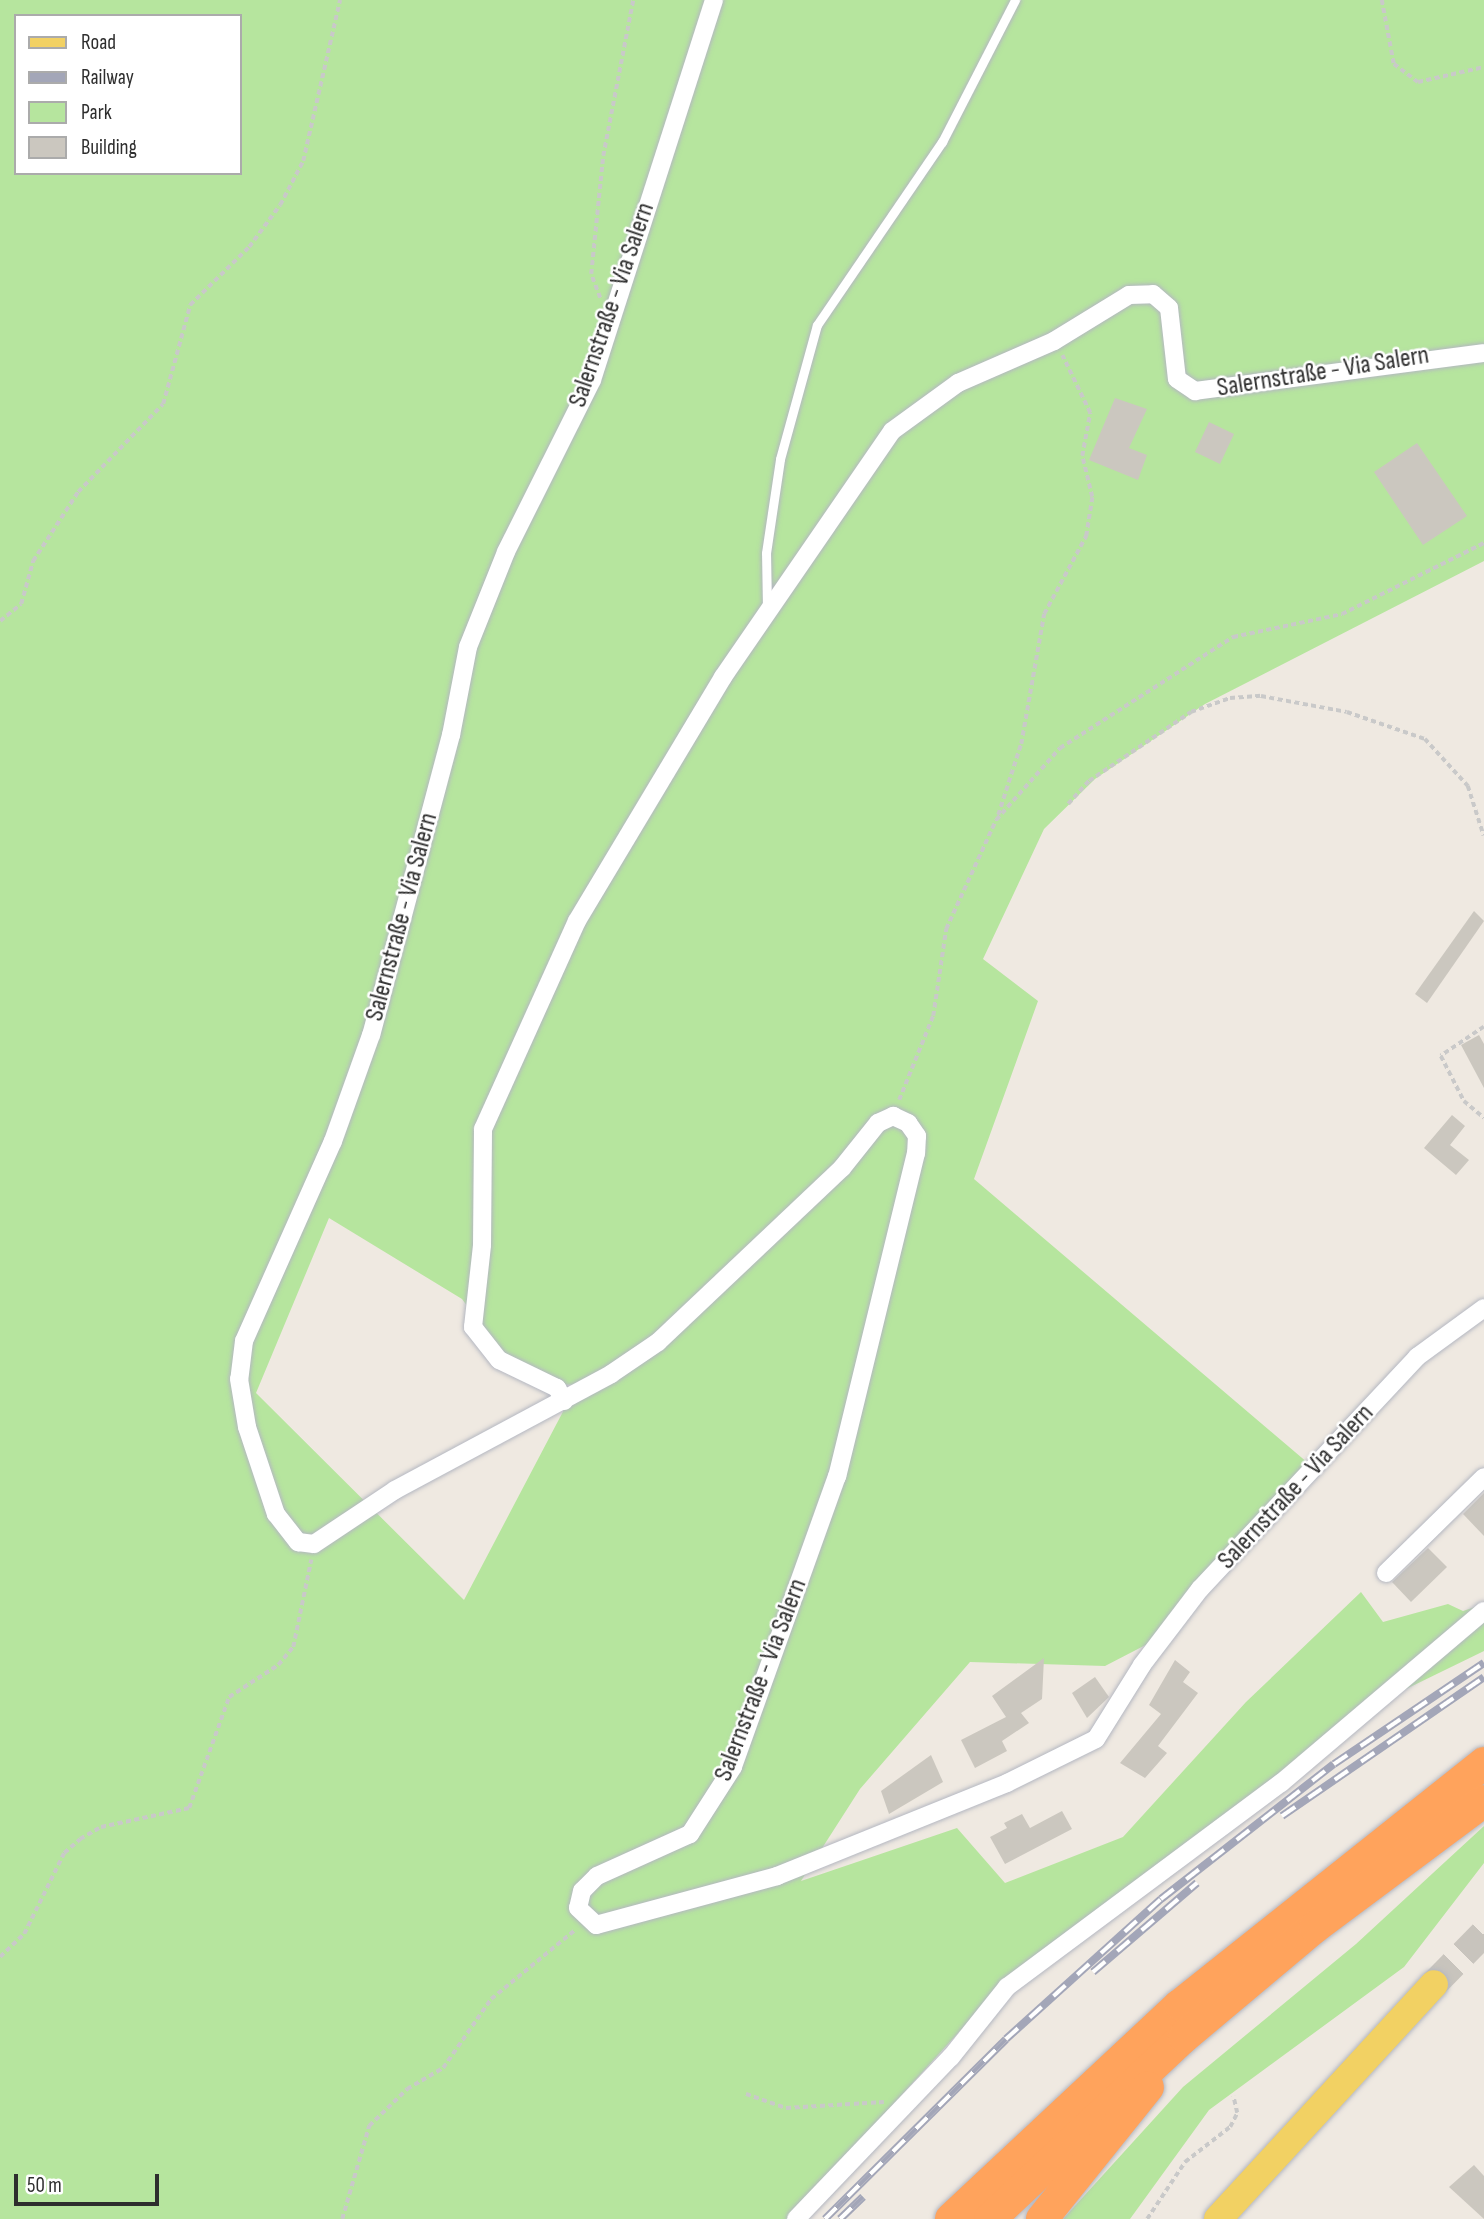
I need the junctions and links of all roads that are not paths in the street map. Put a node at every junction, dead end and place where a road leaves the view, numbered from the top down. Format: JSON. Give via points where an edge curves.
{"nodes":[{"id":1,"x":714,"y":0,"type":"edge"},
{"id":2,"x":1015,"y":0,"type":"edge"},
{"id":3,"x":1484,"y":353,"type":"edge"},
{"id":4,"x":767,"y":611,"type":"junction"},
{"id":5,"x":1484,"y":1308,"type":"edge"},
{"id":6,"x":564,"y":1401,"type":"junction"},
{"id":7,"x":1484,"y":1477,"type":"edge"},
{"id":8,"x":1385,"y":1573,"type":"dead end"},
{"id":9,"x":1484,"y":1611,"type":"edge"},
{"id":10,"x":1484,"y":1763,"type":"edge"},
{"id":11,"x":1484,"y":1801,"type":"edge"},
{"id":12,"x":1434,"y":1984,"type":"tunnel mouth"},
{"id":13,"x":1184,"y":2037,"type":"junction"},
{"id":14,"x":796,"y":2219,"type":"edge"},
{"id":15,"x":951,"y":2219,"type":"edge"},
{"id":16,"x":990,"y":2219,"type":"edge"},
{"id":17,"x":1042,"y":2219,"type":"edge"},
{"id":18,"x":1218,"y":2219,"type":"edge"}],
"edges":[{"from":1,"to":6,"type":"street","name":"Salernstraße - Via Salern","via":[[592,380],[506,552],[468,647],[452,735],[371,1035],[333,1141],[244,1341],[239,1379],[260,1478],[298,1542],[314,1544],[395,1490]]},
{"from":2,"to":4,"type":"lane","via":[[942,142],[817,325],[780,458],[766,553]]},
{"from":3,"to":4,"type":"street","name":"Salernstraße - Via Salern","via":[[1195,391],[1177,379],[1169,308],[1153,294],[1129,295],[1055,341],[958,383],[892,431]]},
{"from":4,"to":6,"type":"street","name":"Salernstraße - Via Salern","via":[[577,921],[483,1129],[482,1245],[473,1327],[499,1360],[557,1388]]},
{"from":5,"to":6,"type":"street","name":"Salernstraße - Via Salern","via":[[1417,1357],[1200,1589],[1142,1665],[1096,1739],[1007,1783],[777,1876],[596,1926],[586,1922],[578,1908],[582,1891],[597,1876],[690,1834],[733,1767],[837,1476],[917,1136],[893,1116],[878,1123],[842,1168],[658,1342]]},
{"from":7,"to":8,"type":"street"},
{"from":9,"to":14,"type":"street","via":[[1326,1747],[1007,1987],[913,2098]]},
{"from":10,"to":15,"type":"highway","via":[[1180,2005]]},
{"from":11,"to":13,"type":"highway","via":[[1315,1927]]},
{"from":12,"to":18,"type":"main road"},
{"from":13,"to":16,"type":"highway"},
{"from":13,"to":17,"type":"highway"}]}
